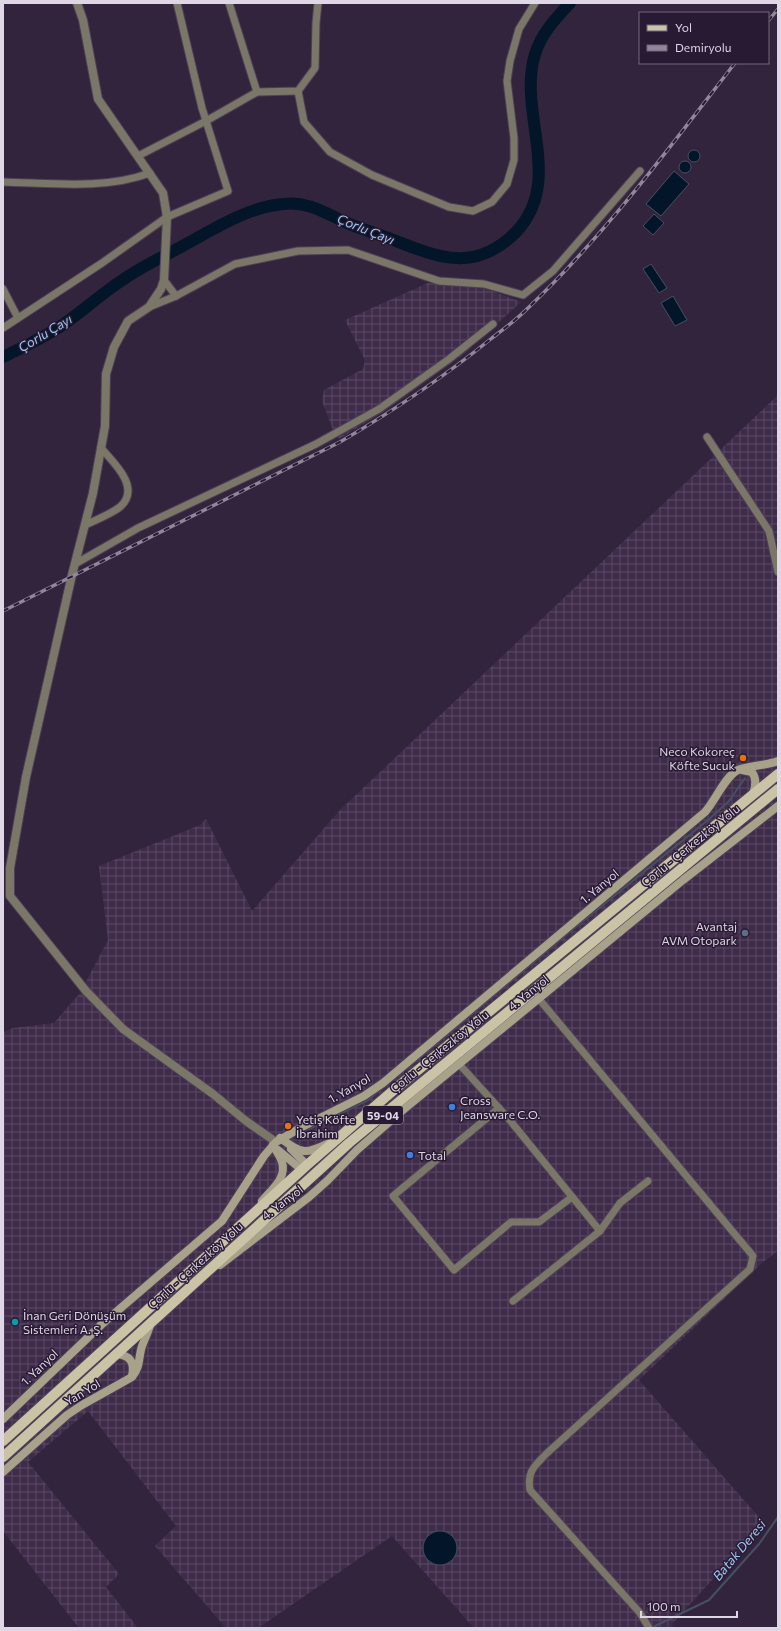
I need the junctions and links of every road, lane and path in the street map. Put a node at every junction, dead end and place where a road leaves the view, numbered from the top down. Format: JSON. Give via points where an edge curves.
{"nodes":[{"id":1,"x":77,"y":3,"type":"edge"},
{"id":2,"x":177,"y":3,"type":"edge"},
{"id":3,"x":229,"y":3,"type":"edge"},
{"id":4,"x":318,"y":3,"type":"edge"},
{"id":5,"x":534,"y":3,"type":"edge"},
{"id":6,"x":298,"y":91,"type":"junction"},
{"id":7,"x":257,"y":92,"type":"junction"},
{"id":8,"x":206,"y":121,"type":"junction"},
{"id":9,"x":138,"y":156,"type":"junction"},
{"id":10,"x":640,"y":170,"type":"dead end"},
{"id":11,"x":150,"y":173,"type":"junction"},
{"id":12,"x":3,"y":182,"type":"edge"},
{"id":13,"x":167,"y":217,"type":"junction"},
{"id":14,"x":164,"y":280,"type":"junction"},
{"id":15,"x":3,"y":289,"type":"edge"},
{"id":16,"x":176,"y":296,"type":"junction"},
{"id":17,"x":149,"y":307,"type":"junction"},
{"id":18,"x":18,"y":318,"type":"junction"},
{"id":19,"x":493,"y":324,"type":"dead end"},
{"id":20,"x":3,"y":328,"type":"edge"},
{"id":21,"x":707,"y":438,"type":"dead end"},
{"id":22,"x":101,"y":448,"type":"junction"},
{"id":23,"x":85,"y":525,"type":"junction"},
{"id":24,"x":75,"y":564,"type":"junction"},
{"id":25,"x":778,"y":572,"type":"edge"},
{"id":26,"x":778,"y":761,"type":"edge"},
{"id":27,"x":737,"y":770,"type":"junction"},
{"id":28,"x":778,"y":774,"type":"edge"},
{"id":29,"x":778,"y":789,"type":"edge"},
{"id":30,"x":753,"y":794,"type":"junction"},
{"id":31,"x":778,"y":806,"type":"edge"},
{"id":32,"x":740,"y":835,"type":"junction"},
{"id":33,"x":685,"y":866,"type":"junction"},
{"id":34,"x":539,"y":999,"type":"junction"},
{"id":35,"x":459,"y":1064,"type":"junction"},
{"id":36,"x":499,"y":1108,"type":"junction"},
{"id":37,"x":339,"y":1138,"type":"junction"},
{"id":38,"x":276,"y":1142,"type":"junction"},
{"id":39,"x":357,"y":1150,"type":"junction"},
{"id":40,"x":326,"y":1164,"type":"junction"},
{"id":41,"x":304,"y":1167,"type":"junction"},
{"id":42,"x":310,"y":1177,"type":"junction"},
{"id":43,"x":648,"y":1182,"type":"dead end"},
{"id":44,"x":572,"y":1197,"type":"junction"},
{"id":45,"x":309,"y":1198,"type":"junction"},
{"id":46,"x":255,"y":1213,"type":"junction"},
{"id":47,"x":600,"y":1231,"type":"junction"},
{"id":48,"x":203,"y":1275,"type":"junction"},
{"id":49,"x":513,"y":1301,"type":"dead end"},
{"id":50,"x":151,"y":1322,"type":"junction"},
{"id":51,"x":116,"y":1354,"type":"junction"},
{"id":52,"x":132,"y":1377,"type":"junction"},
{"id":53,"x":3,"y":1419,"type":"edge"},
{"id":54,"x":3,"y":1441,"type":"edge"},
{"id":55,"x":3,"y":1457,"type":"edge"},
{"id":56,"x":3,"y":1472,"type":"edge"},
{"id":57,"x":648,"y":1626,"type":"edge"}],
"edges":[{"from":1,"to":9,"type":"street","via":[[83,20],[98,99]]},
{"from":2,"to":8,"type":"street"},
{"from":3,"to":7,"type":"street"},
{"from":4,"to":6,"type":"street","via":[[315,68]]},
{"from":5,"to":6,"type":"street","via":[[519,29],[507,81],[514,138],[514,160],[507,184],[492,202],[473,212],[449,207],[407,190],[372,175],[330,152],[304,122]]},
{"from":6,"to":7,"type":"street"},
{"from":7,"to":8,"type":"street"},
{"from":8,"to":9,"type":"street"},
{"from":8,"to":13,"type":"street","via":[[228,191]]},
{"from":9,"to":11,"type":"street"},
{"from":10,"to":16,"type":"street","via":[[552,270],[523,295],[484,284],[439,281],[348,250],[298,251],[235,264]]},
{"from":11,"to":12,"type":"street","via":[[107,184]]},
{"from":11,"to":13,"type":"street","via":[[163,193]]},
{"from":13,"to":14,"type":"street"},
{"from":13,"to":18,"type":"street"},
{"from":14,"to":16,"type":"street"},
{"from":14,"to":17,"type":"street"},
{"from":15,"to":18,"type":"street"},
{"from":16,"to":17,"type":"street"},
{"from":17,"to":22,"type":"street","via":[[128,321],[114,347],[106,374],[105,426]]},
{"from":18,"to":20,"type":"street"},
{"from":19,"to":24,"type":"street","via":[[450,359],[379,409],[316,444],[138,528]]},
{"from":21,"to":25,"type":"street","via":[[769,531]]},
{"from":22,"to":23,"type":"street"},
{"from":22,"to":23,"type":"street","via":[[127,482],[127,497],[121,507]]},
{"from":23,"to":24,"type":"street"},
{"from":24,"to":38,"type":"street","via":[[26,777],[10,868],[10,896],[86,991],[123,1029]]},
{"from":26,"to":27,"type":"main road"},
{"from":27,"to":30,"type":"main road","via":[[752,772],[756,784]]},
{"from":27,"to":38,"type":"main road","name":"1. Yanyol","via":[[705,812],[383,1082],[364,1096]]},
{"from":28,"to":30,"type":"main road","name":"Çorlu - Çerkezköy Yolu","number":"59-04"},
{"from":29,"to":33,"type":"main road","name":"Çorlu - Çerkezköy Yolu","number":"59-04"},
{"from":30,"to":37,"type":"main road","name":"Çorlu - Çerkezköy Yolu","number":"59-04"},
{"from":31,"to":32,"type":"main road"},
{"from":32,"to":33,"type":"main road"},
{"from":32,"to":34,"type":"main road","name":"4. Yanyol"},
{"from":33,"to":40,"type":"main road","name":"Çorlu - Çerkezköy Yolu","number":"59-04","via":[[408,1093]]},
{"from":34,"to":35,"type":"main road","name":"4. Yanyol"},
{"from":34,"to":57,"type":"street","via":[[753,1256],[750,1269],[546,1454],[531,1471],[528,1479],[530,1490],[640,1613]]},
{"from":35,"to":36,"type":"street"},
{"from":35,"to":39,"type":"main road","name":"4. Yanyol"},
{"from":36,"to":44,"type":"street"},
{"from":36,"to":44,"type":"street","via":[[393,1196],[454,1270],[511,1222],[539,1222]]},
{"from":37,"to":38,"type":"main road","via":[[308,1152]]},
{"from":37,"to":41,"type":"main road","name":"Çorlu - Çerkezköy Yolu","number":"59-04"},
{"from":38,"to":41,"type":"main road"},
{"from":38,"to":46,"type":"main road","via":[[283,1164],[282,1175]]},
{"from":38,"to":53,"type":"main road","name":"1. Yanyol","via":[[264,1156],[222,1221],[101,1325]]},
{"from":39,"to":40,"type":"main road","via":[[336,1162]]},
{"from":39,"to":45,"type":"main road","name":"4. Yanyol"},
{"from":40,"to":42,"type":"main road","name":"Çorlu - Çerkezköy Yolu","number":"59-04"},
{"from":41,"to":42,"type":"main road"},
{"from":41,"to":46,"type":"main road","name":"Çorlu - Çerkezköy Yolu","number":"59-04"},
{"from":42,"to":45,"type":"main road"},
{"from":42,"to":48,"type":"main road","name":"Çorlu - Çerkezköy Yolu","number":"59-04"},
{"from":43,"to":47,"type":"street","via":[[620,1203]]},
{"from":44,"to":47,"type":"street"},
{"from":45,"to":48,"type":"main road","name":"4. Yanyol","via":[[226,1261]]},
{"from":46,"to":54,"type":"main road","name":"Çorlu - Çerkezköy Yolu","number":"59-04"},
{"from":47,"to":49,"type":"street"},
{"from":48,"to":50,"type":"main road","name":"Çorlu - Çerkezköy Yolu","number":"59-04"},
{"from":50,"to":51,"type":"main road","name":"Çorlu - Çerkezköy Yolu","number":"59-04"},
{"from":50,"to":52,"type":"main road","via":[[141,1348],[138,1370]]},
{"from":51,"to":52,"type":"main road","via":[[130,1358],[134,1367]]},
{"from":51,"to":55,"type":"main road","name":"Çorlu - Çerkezköy Yolu","number":"59-04"},
{"from":52,"to":56,"type":"main road","name":"Yan Yol","via":[[67,1415]]}]}
